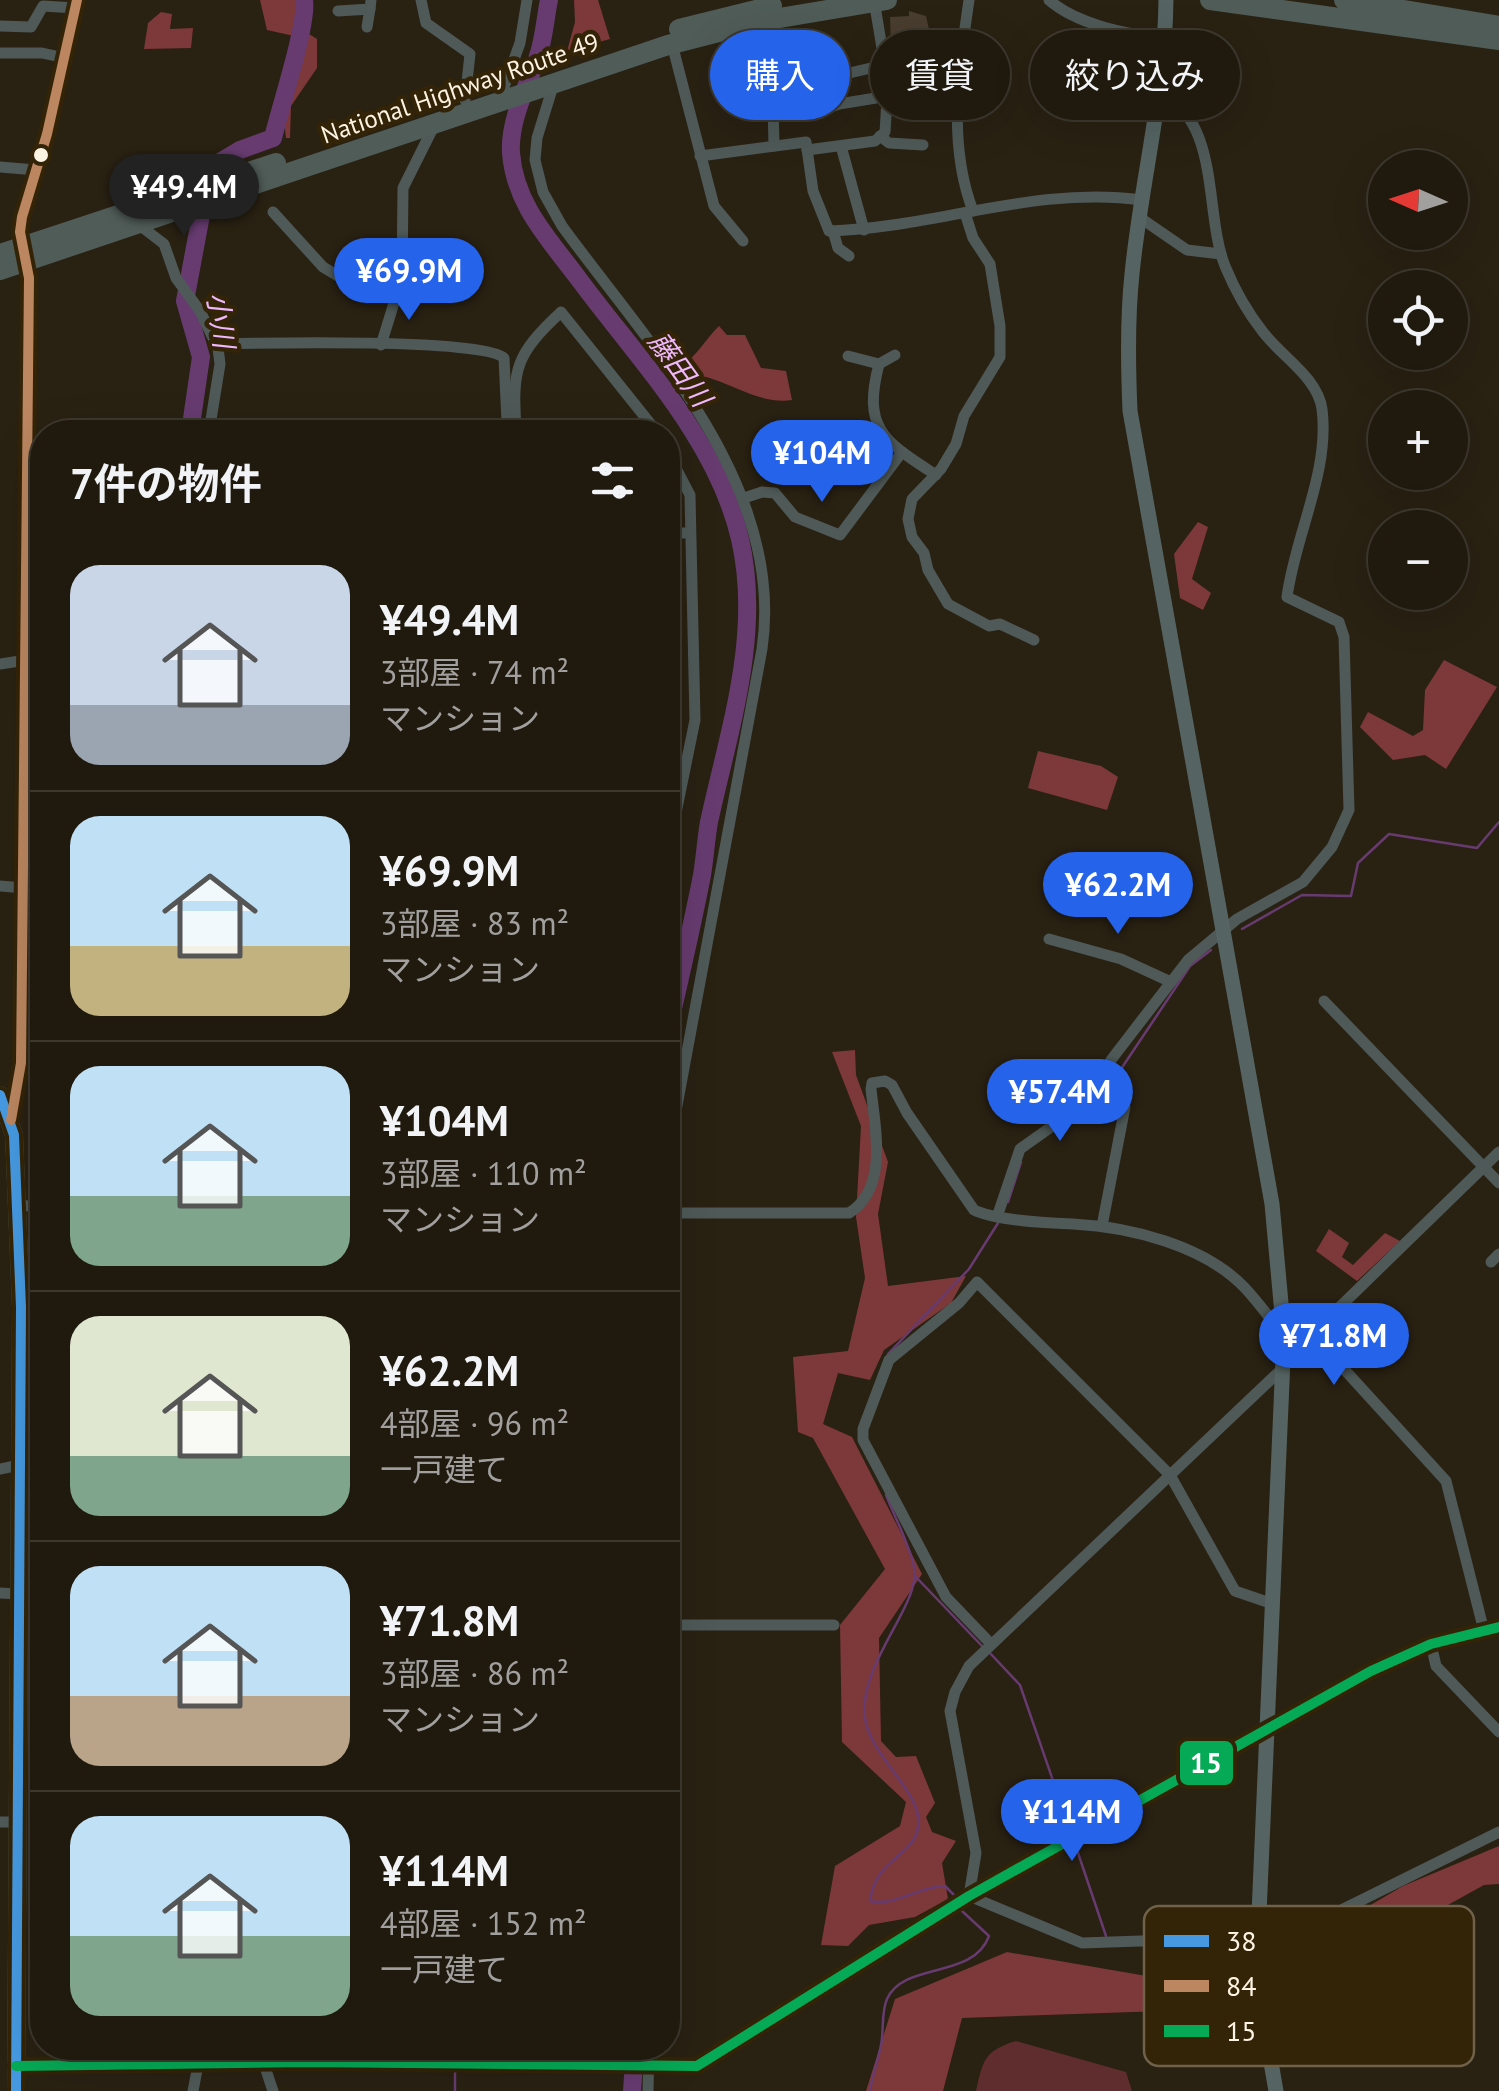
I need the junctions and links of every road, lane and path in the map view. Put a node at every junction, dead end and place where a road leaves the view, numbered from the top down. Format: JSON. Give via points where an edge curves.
{"nodes":[{"id":1,"x":421,"y":0,"type":"edge"},
{"id":2,"x":528,"y":0,"type":"edge"},
{"id":3,"x":803,"y":0,"type":"edge"},
{"id":4,"x":886,"y":0,"type":"edge"},
{"id":5,"x":969,"y":0,"type":"edge"},
{"id":6,"x":1049,"y":0,"type":"edge"},
{"id":7,"x":1166,"y":0,"type":"edge"},
{"id":8,"x":1210,"y":0,"type":"edge"},
{"id":9,"x":1344,"y":0,"type":"edge"},
{"id":10,"x":874,"y":1,"type":"edge"},
{"id":11,"x":76,"y":4,"type":"edge"},
{"id":12,"x":370,"y":4,"type":"edge"},
{"id":13,"x":338,"y":12,"type":"dead end"},
{"id":14,"x":730,"y":14,"type":"edge"},
{"id":15,"x":760,"y":22,"type":"junction"},
{"id":16,"x":0,"y":26,"type":"edge"},
{"id":17,"x":1499,"y":26,"type":"edge"},
{"id":18,"x":367,"y":28,"type":"dead end"},
{"id":19,"x":879,"y":30,"type":"edge"},
{"id":20,"x":1124,"y":30,"type":"edge"},
{"id":21,"x":1166,"y":30,"type":"edge"},
{"id":22,"x":1499,"y":40,"type":"edge"},
{"id":23,"x":672,"y":44,"type":"junction"},
{"id":24,"x":0,"y":53,"type":"edge"},
{"id":25,"x":65,"y":58,"type":"junction"},
{"id":26,"x":553,"y":78,"type":"junction"},
{"id":27,"x":506,"y":91,"type":"junction"},
{"id":28,"x":465,"y":100,"type":"junction"},
{"id":29,"x":886,"y":120,"type":"edge"},
{"id":30,"x":1156,"y":120,"type":"edge"},
{"id":31,"x":1188,"y":120,"type":"edge"},
{"id":32,"x":435,"y":124,"type":"junction"},
{"id":33,"x":880,"y":136,"type":"junction"},
{"id":34,"x":923,"y":144,"type":"dead end"},
{"id":35,"x":774,"y":146,"type":"junction"},
{"id":36,"x":841,"y":146,"type":"junction"},
{"id":37,"x":807,"y":150,"type":"junction"},
{"id":38,"x":700,"y":156,"type":"junction"},
{"id":39,"x":0,"y":167,"type":"edge"},
{"id":40,"x":36,"y":170,"type":"junction"},
{"id":41,"x":1142,"y":200,"type":"junction"},
{"id":42,"x":273,"y":212,"type":"dead end"},
{"id":43,"x":969,"y":212,"type":"junction"},
{"id":44,"x":1139,"y":217,"type":"junction"},
{"id":45,"x":138,"y":224,"type":"junction"},
{"id":46,"x":864,"y":230,"type":"junction"},
{"id":47,"x":833,"y":231,"type":"junction"},
{"id":48,"x":744,"y":241,"type":"dead end"},
{"id":49,"x":0,"y":254,"type":"edge"},
{"id":50,"x":25,"y":254,"type":"junction"},
{"id":51,"x":1221,"y":254,"type":"junction"},
{"id":52,"x":849,"y":256,"type":"dead end"},
{"id":53,"x":0,"y":270,"type":"edge"},
{"id":54,"x":402,"y":282,"type":"dead end"},
{"id":55,"x":217,"y":344,"type":"junction"},
{"id":56,"x":380,"y":345,"type":"junction"},
{"id":57,"x":848,"y":356,"type":"dead end"},
{"id":58,"x":895,"y":356,"type":"dead end"},
{"id":59,"x":879,"y":364,"type":"junction"},
{"id":60,"x":211,"y":420,"type":"edge"},
{"id":61,"x":507,"y":420,"type":"edge"},
{"id":62,"x":516,"y":420,"type":"edge"},
{"id":63,"x":646,"y":420,"type":"edge"},
{"id":64,"x":902,"y":452,"type":"junction"},
{"id":65,"x":936,"y":475,"type":"junction"},
{"id":66,"x":680,"y":476,"type":"edge"},
{"id":67,"x":744,"y":498,"type":"junction"},
{"id":68,"x":27,"y":516,"type":"junction"},
{"id":69,"x":30,"y":516,"type":"edge"},
{"id":70,"x":680,"y":533,"type":"edge"},
{"id":71,"x":690,"y":533,"type":"junction"},
{"id":72,"x":1034,"y":640,"type":"dead end"},
{"id":73,"x":26,"y":660,"type":"junction"},
{"id":74,"x":0,"y":664,"type":"edge"},
{"id":75,"x":680,"y":785,"type":"edge"},
{"id":76,"x":30,"y":832,"type":"edge"},
{"id":77,"x":25,"y":833,"type":"junction"},
{"id":78,"x":0,"y":886,"type":"edge"},
{"id":79,"x":24,"y":888,"type":"junction"},
{"id":80,"x":1223,"y":931,"type":"junction"},
{"id":81,"x":1049,"y":939,"type":"dead end"},
{"id":82,"x":1172,"y":982,"type":"junction"},
{"id":83,"x":1324,"y":1001,"type":"dead end"},
{"id":84,"x":1110,"y":1073,"type":"junction"},
{"id":85,"x":680,"y":1089,"type":"edge"},
{"id":86,"x":0,"y":1095,"type":"edge"},
{"id":87,"x":11,"y":1120,"type":"junction"},
{"id":88,"x":1499,"y":1152,"type":"edge"},
{"id":89,"x":1483,"y":1166,"type":"junction"},
{"id":90,"x":1499,"y":1183,"type":"edge"},
{"id":91,"x":12,"y":1203,"type":"junction"},
{"id":92,"x":30,"y":1205,"type":"edge"},
{"id":93,"x":680,"y":1214,"type":"edge"},
{"id":94,"x":998,"y":1214,"type":"junction"},
{"id":95,"x":1102,"y":1226,"type":"junction"},
{"id":96,"x":1312,"y":1334,"type":"junction"},
{"id":97,"x":1284,"y":1336,"type":"junction"},
{"id":98,"x":1284,"y":1368,"type":"junction"},
{"id":99,"x":20,"y":1465,"type":"junction"},
{"id":100,"x":0,"y":1469,"type":"edge"},
{"id":101,"x":1170,"y":1475,"type":"junction"},
{"id":102,"x":9,"y":1593,"type":"edge"},
{"id":103,"x":1270,"y":1603,"type":"junction"},
{"id":104,"x":680,"y":1625,"type":"edge"},
{"id":105,"x":834,"y":1625,"type":"dead end"},
{"id":106,"x":18,"y":1627,"type":"junction"},
{"id":107,"x":30,"y":1627,"type":"edge"},
{"id":108,"x":1492,"y":1629,"type":"edge"},
{"id":109,"x":991,"y":1644,"type":"junction"},
{"id":110,"x":1431,"y":1644,"type":"junction"},
{"id":111,"x":1264,"y":1730,"type":"junction"},
{"id":112,"x":1499,"y":1732,"type":"edge"},
{"id":113,"x":8,"y":1822,"type":"edge"},
{"id":114,"x":1499,"y":1832,"type":"edge"},
{"id":115,"x":969,"y":1896,"type":"junction"},
{"id":116,"x":1259,"y":1906,"type":"edge"},
{"id":117,"x":1349,"y":1906,"type":"edge"},
{"id":118,"x":1144,"y":1941,"type":"edge"},
{"id":119,"x":283,"y":2060,"type":"edge"},
{"id":120,"x":469,"y":2060,"type":"edge"},
{"id":121,"x":649,"y":2060,"type":"edge"},
{"id":122,"x":264,"y":2064,"type":"junction"},
{"id":123,"x":198,"y":2065,"type":"junction"},
{"id":124,"x":16,"y":2066,"type":"junction"},
{"id":125,"x":1272,"y":2066,"type":"edge"},
{"id":126,"x":649,"y":2068,"type":"junction"},
{"id":127,"x":16,"y":2091,"type":"edge"},
{"id":128,"x":193,"y":2091,"type":"edge"},
{"id":129,"x":272,"y":2091,"type":"edge"},
{"id":130,"x":648,"y":2091,"type":"edge"},
{"id":131,"x":1276,"y":2091,"type":"edge"}],
"edges":[{"from":1,"to":28,"type":"street","via":[[426,23],[470,54]]},
{"from":2,"to":27,"type":"street"},
{"from":3,"to":14,"type":"highway","name":"National Highway Route 49"},
{"from":4,"to":10,"type":"highway","name":"National Highway Route 49"},
{"from":5,"to":43,"type":"street","via":[[956,95]]},
{"from":6,"to":20,"type":"street","via":[[1066,13]]},
{"from":7,"to":21,"type":"street"},
{"from":8,"to":22,"type":"highway"},
{"from":9,"to":17,"type":"highway"},
{"from":10,"to":15,"type":"highway","name":"National Highway Route 49"},
{"from":10,"to":19,"type":"street"},
{"from":11,"to":16,"type":"street","via":[[43,6],[32,26]]},
{"from":11,"to":25,"type":"street"},
{"from":12,"to":13,"type":"street"},
{"from":12,"to":18,"type":"street"},
{"from":14,"to":15,"type":"highway","name":"National Highway Route 49"},
{"from":14,"to":23,"type":"highway","name":"National Highway Route 49"},
{"from":14,"to":26,"type":"highway","name":"National Highway Route 49"},
{"from":15,"to":35,"type":"street","via":[[772,60]]},
{"from":23,"to":26,"type":"highway","name":"National Highway Route 49"},
{"from":23,"to":38,"type":"street"},
{"from":24,"to":25,"type":"street"},
{"from":25,"to":40,"type":"street"},
{"from":26,"to":27,"type":"highway","name":"National Highway Route 49"},
{"from":26,"to":67,"type":"street","via":[[534,148],[543,192],[717,439]]},
{"from":27,"to":28,"type":"highway","name":"National Highway Route 49"},
{"from":27,"to":32,"type":"highway","name":"National Highway Route 49"},
{"from":28,"to":50,"type":"highway","name":"National Highway Route 49"},
{"from":29,"to":33,"type":"street"},
{"from":30,"to":41,"type":"street"},
{"from":31,"to":51,"type":"street"},
{"from":32,"to":45,"type":"highway","name":"National Highway Route 49"},
{"from":32,"to":54,"type":"street","via":[[403,188]]},
{"from":33,"to":34,"type":"street","via":[[889,143]]},
{"from":33,"to":36,"type":"street"},
{"from":35,"to":37,"type":"street","via":[[806,142]]},
{"from":35,"to":38,"type":"street"},
{"from":36,"to":37,"type":"street"},
{"from":36,"to":46,"type":"street"},
{"from":37,"to":47,"type":"street","via":[[813,191]]},
{"from":38,"to":48,"type":"street","via":[[714,206]]},
{"from":39,"to":40,"type":"street"},
{"from":40,"to":50,"type":"street","via":[[22,217]]},
{"from":41,"to":43,"type":"street","via":[[1027,202]]},
{"from":41,"to":44,"type":"street"},
{"from":42,"to":56,"type":"street","via":[[323,267],[398,290]]},
{"from":43,"to":46,"type":"street"},
{"from":43,"to":65,"type":"street","via":[[973,238],[990,264],[1000,357]]},
{"from":44,"to":51,"type":"street","via":[[1187,250]]},
{"from":44,"to":80,"type":"street","via":[[1127,335],[1130,411]]},
{"from":45,"to":50,"type":"highway","name":"National Highway Route 49"},
{"from":45,"to":55,"type":"street","via":[[164,244]]},
{"from":46,"to":47,"type":"street"},
{"from":47,"to":52,"type":"street"},
{"from":49,"to":50,"type":"highway","name":"National Highway Route 49"},
{"from":50,"to":53,"type":"highway","name":"National Highway Route 49"},
{"from":50,"to":68,"type":"street"},
{"from":51,"to":80,"type":"street","via":[[1264,333],[1320,394],[1315,486],[1287,597],[1339,622],[1350,794],[1346,822],[1314,871]]},
{"from":55,"to":56,"type":"street"},
{"from":55,"to":60,"type":"street"},
{"from":56,"to":61,"type":"street","via":[[502,354]]},
{"from":57,"to":59,"type":"street"},
{"from":58,"to":59,"type":"street"},
{"from":59,"to":64,"type":"street","via":[[872,415]]},
{"from":62,"to":63,"type":"street","via":[[515,369],[560,312]]},
{"from":64,"to":65,"type":"street"},
{"from":64,"to":67,"type":"street","via":[[840,535],[795,517],[775,493]]},
{"from":65,"to":72,"type":"street","via":[[912,499],[908,519],[936,587],[948,604]]},
{"from":66,"to":71,"type":"street","via":[[690,495]]},
{"from":67,"to":85,"type":"street","via":[[764,574],[766,622]]},
{"from":68,"to":69,"type":"street"},
{"from":68,"to":73,"type":"street"},
{"from":70,"to":71,"type":"street"},
{"from":71,"to":75,"type":"street","via":[[695,720]]},
{"from":73,"to":74,"type":"street"},
{"from":73,"to":77,"type":"street"},
{"from":76,"to":77,"type":"street"},
{"from":77,"to":79,"type":"street"},
{"from":78,"to":79,"type":"street"},
{"from":79,"to":87,"type":"street","via":[[22,1063]]},
{"from":80,"to":82,"type":"street"},
{"from":80,"to":97,"type":"street","via":[[1272,1204]]},
{"from":81,"to":82,"type":"street"},
{"from":82,"to":84,"type":"street","via":[[1127,1036]]},
{"from":83,"to":89,"type":"street"},
{"from":84,"to":94,"type":"street","via":[[1096,1095],[1020,1149]]},
{"from":84,"to":95,"type":"street","via":[[1125,1107]]},
{"from":86,"to":87,"type":"main road"},
{"from":87,"to":91,"type":"main road"},
{"from":88,"to":89,"type":"street"},
{"from":89,"to":90,"type":"street"},
{"from":89,"to":96,"type":"street"},
{"from":91,"to":92,"type":"street"},
{"from":91,"to":99,"type":"main road","via":[[22,1306]]},
{"from":93,"to":94,"type":"street","via":[[849,1214],[860,1207],[878,1154],[871,1089],[882,1080],[892,1085],[970,1206]]},
{"from":94,"to":95,"type":"street"},
{"from":95,"to":97,"type":"street","via":[[1186,1248],[1242,1285]]},
{"from":96,"to":97,"type":"street"},
{"from":96,"to":108,"type":"street","via":[[1446,1480]]},
{"from":97,"to":98,"type":"street"},
{"from":98,"to":101,"type":"street"},
{"from":98,"to":103,"type":"street"},
{"from":99,"to":100,"type":"street"},
{"from":99,"to":102,"type":"main road"},
{"from":101,"to":103,"type":"street","via":[[1235,1591]]},
{"from":101,"to":109,"type":"street"},
{"from":101,"to":109,"type":"street","via":[[977,1282],[889,1360],[864,1410],[864,1440],[946,1597]]},
{"from":102,"to":106,"type":"main road"},
{"from":103,"to":111,"type":"street"},
{"from":104,"to":105,"type":"street"},
{"from":106,"to":107,"type":"street"},
{"from":106,"to":113,"type":"main road"},
{"from":108,"to":110,"type":"street"},
{"from":109,"to":115,"type":"street","via":[[970,1666],[950,1711],[976,1853]]},
{"from":110,"to":111,"type":"street"},
{"from":110,"to":112,"type":"street","via":[[1436,1666]]},
{"from":111,"to":115,"type":"street"},
{"from":111,"to":116,"type":"street"},
{"from":113,"to":124,"type":"main road"},
{"from":114,"to":117,"type":"street"},
{"from":115,"to":118,"type":"street","via":[[1082,1943]]},
{"from":115,"to":126,"type":"street","via":[[696,2066]]},
{"from":119,"to":122,"type":"street"},
{"from":120,"to":126,"type":"street"},
{"from":121,"to":126,"type":"street"},
{"from":122,"to":123,"type":"street"},
{"from":122,"to":129,"type":"street"},
{"from":123,"to":124,"type":"street"},
{"from":123,"to":128,"type":"street"},
{"from":124,"to":127,"type":"main road"},
{"from":125,"to":131,"type":"street"},
{"from":126,"to":130,"type":"street"}]}
